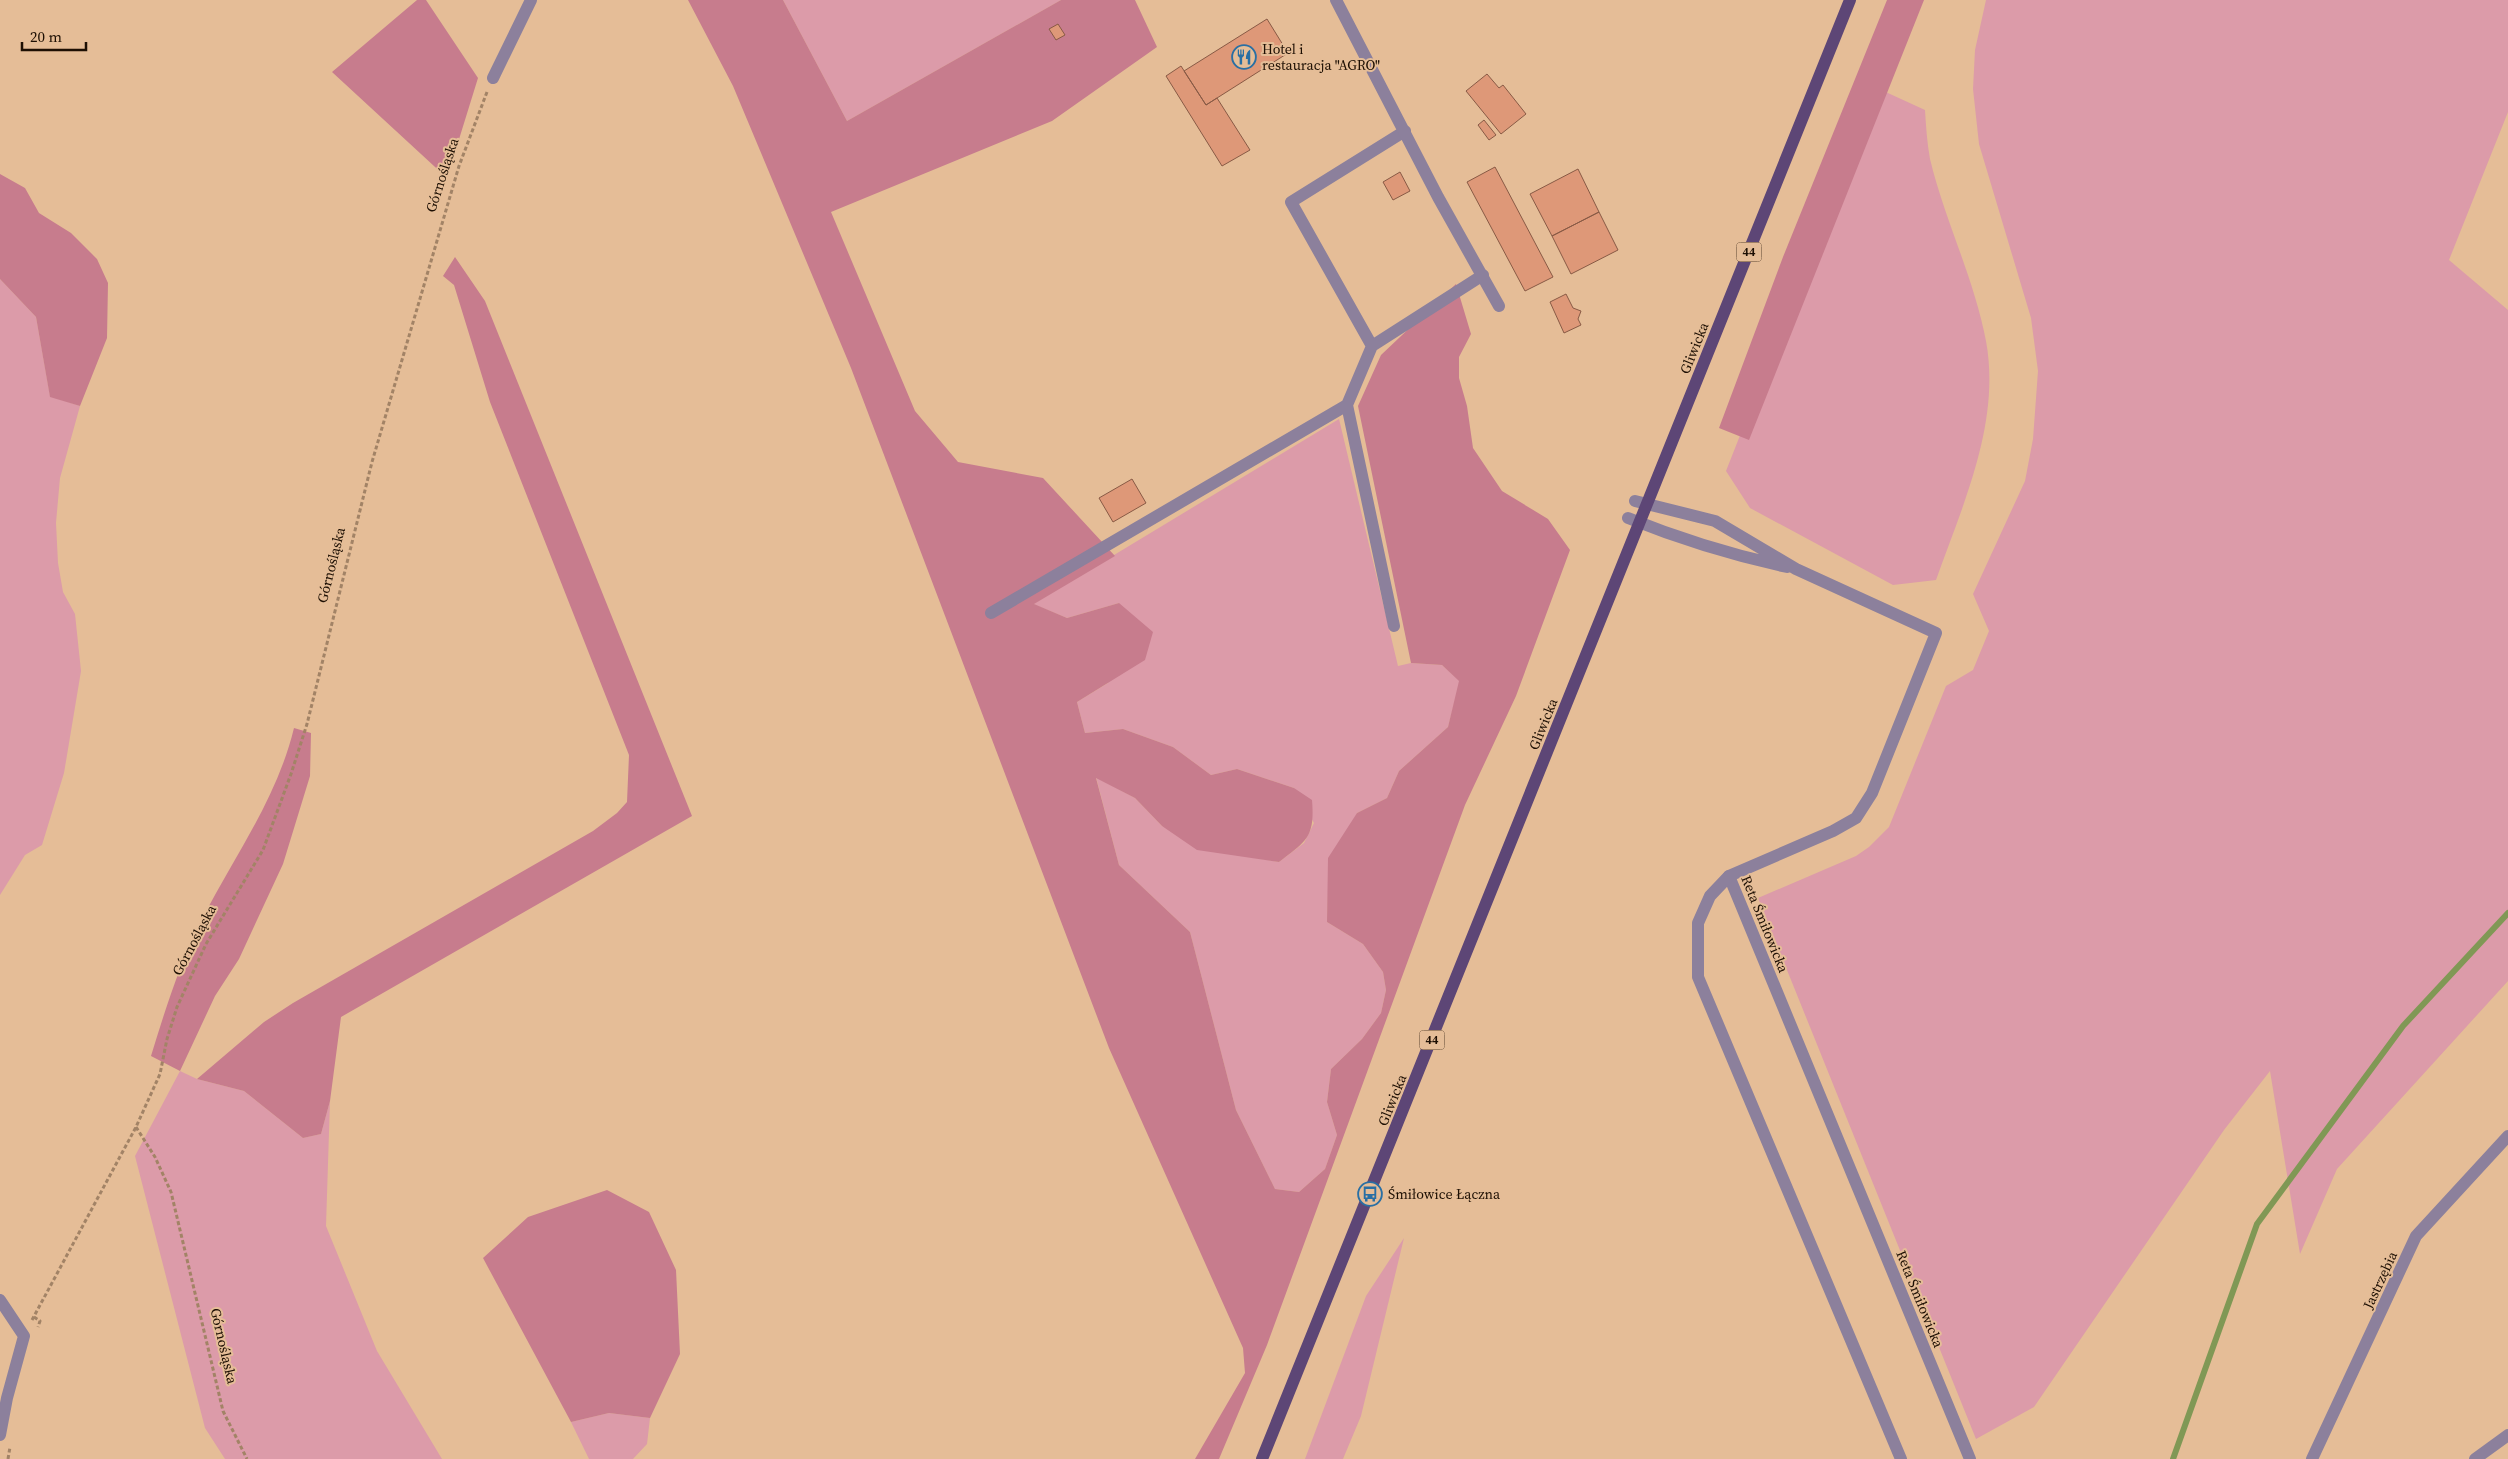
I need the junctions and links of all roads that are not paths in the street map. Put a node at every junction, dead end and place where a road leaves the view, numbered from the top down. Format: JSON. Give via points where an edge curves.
{"nodes":[{"id":1,"x":531,"y":0,"type":"edge"},
{"id":2,"x":1336,"y":0,"type":"edge"},
{"id":3,"x":1850,"y":0,"type":"edge"},
{"id":4,"x":493,"y":78,"type":"road end"},
{"id":5,"x":1405,"y":131,"type":"junction"},
{"id":6,"x":1483,"y":275,"type":"junction"},
{"id":7,"x":1500,"y":306,"type":"dead end"},
{"id":8,"x":1372,"y":346,"type":"junction"},
{"id":9,"x":1346,"y":405,"type":"junction"},
{"id":10,"x":1641,"y":502,"type":"junction"},
{"id":11,"x":1634,"y":520,"type":"junction"},
{"id":12,"x":1796,"y":569,"type":"junction"},
{"id":13,"x":991,"y":613,"type":"dead end"},
{"id":14,"x":1394,"y":626,"type":"dead end"},
{"id":15,"x":1729,"y":876,"type":"junction"},
{"id":16,"x":2508,"y":1136,"type":"edge"},
{"id":17,"x":0,"y":1300,"type":"edge"},
{"id":18,"x":2,"y":1416,"type":"edge"},
{"id":19,"x":0,"y":1434,"type":"edge"},
{"id":20,"x":2508,"y":1435,"type":"edge"},
{"id":21,"x":1262,"y":1459,"type":"edge"},
{"id":22,"x":1901,"y":1459,"type":"edge"},
{"id":23,"x":1970,"y":1459,"type":"edge"},
{"id":24,"x":2312,"y":1459,"type":"edge"},
{"id":25,"x":2475,"y":1459,"type":"edge"}],
"edges":[{"from":1,"to":4,"type":"street"},
{"from":2,"to":5,"type":"street"},
{"from":3,"to":10,"type":"main road","name":"Gliwicka","number":"44"},
{"from":5,"to":6,"type":"street"},
{"from":5,"to":8,"type":"street","via":[[1291,202]]},
{"from":6,"to":7,"type":"street"},
{"from":6,"to":8,"type":"street"},
{"from":8,"to":9,"type":"street"},
{"from":9,"to":13,"type":"street"},
{"from":9,"to":14,"type":"street"},
{"from":10,"to":11,"type":"main road","name":"Gliwicka","number":"44"},
{"from":10,"to":12,"type":"street","via":[[1715,521]]},
{"from":11,"to":12,"type":"street","via":[[1734,555]]},
{"from":11,"to":21,"type":"main road","name":"Gliwicka","number":"44"},
{"from":12,"to":15,"type":"street","via":[[1936,633],[1872,793],[1856,818]]},
{"from":15,"to":22,"type":"street","name":"Reta Śmiłowicka","via":[[1710,896],[1698,923],[1698,977]]},
{"from":15,"to":23,"type":"street","name":"Reta Śmiłowicka"},
{"from":16,"to":24,"type":"street","name":"Jastrzębia","via":[[2416,1236]]},
{"from":17,"to":18,"type":"street","via":[[24,1336]]},
{"from":18,"to":19,"type":"street"},
{"from":20,"to":25,"type":"street"}]}
